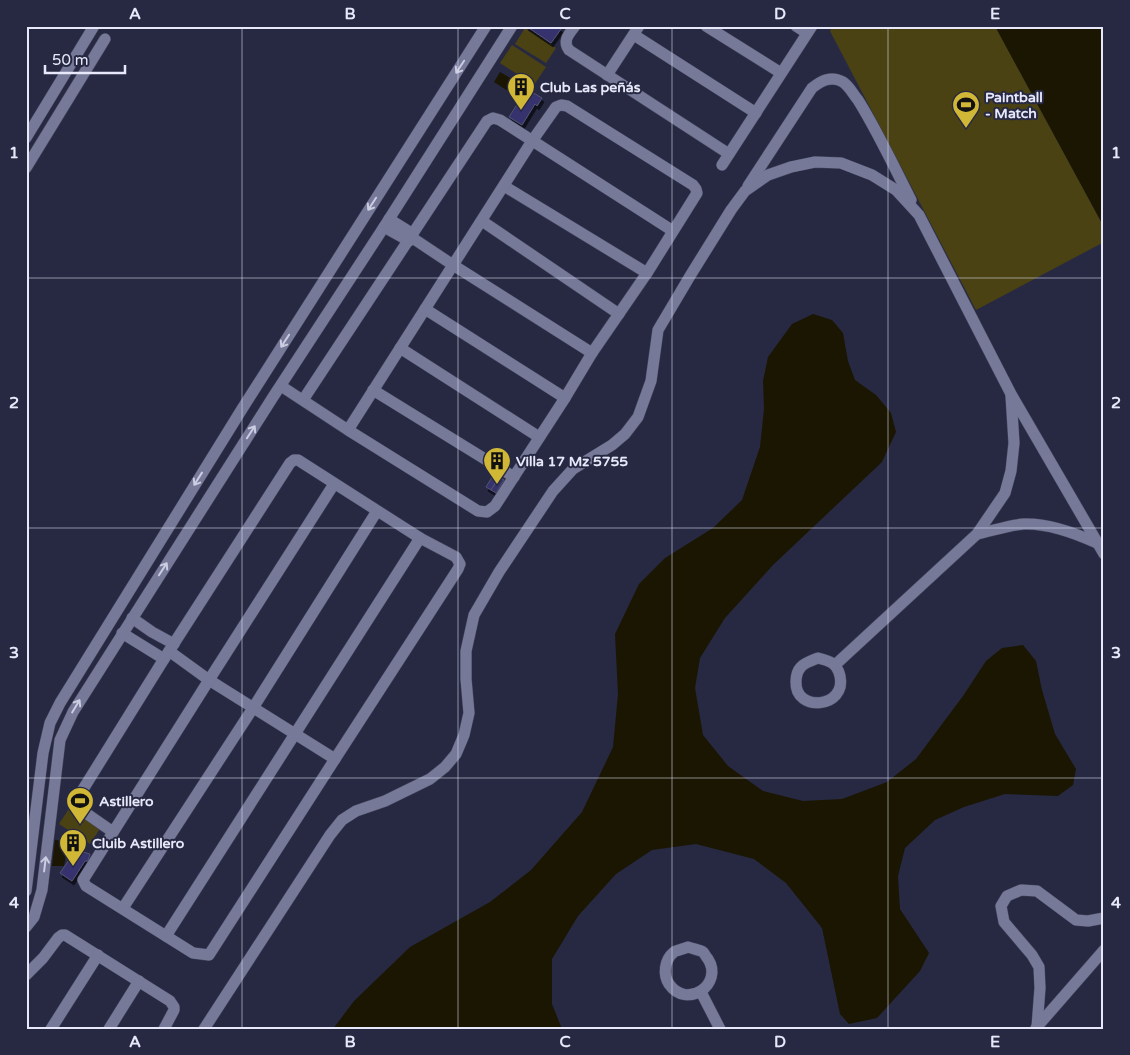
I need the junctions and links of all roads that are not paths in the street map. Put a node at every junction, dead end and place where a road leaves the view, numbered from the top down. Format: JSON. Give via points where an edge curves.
{"nodes":[{"id":1,"x":486,"y":26,"type":"edge"},
{"id":2,"x":512,"y":26,"type":"edge"},
{"id":3,"x":575,"y":26,"type":"edge"},
{"id":4,"x":706,"y":26,"type":"edge"},
{"id":5,"x":796,"y":26,"type":"edge"},
{"id":6,"x":88,"y":29,"type":"edge"},
{"id":7,"x":810,"y":30,"type":"edge"},
{"id":8,"x":637,"y":31,"type":"edge"},
{"id":9,"x":105,"y":39,"type":"dead end"},
{"id":10,"x":478,"y":39,"type":"junction"},
{"id":11,"x":497,"y":50,"type":"junction"},
{"id":12,"x":781,"y":73,"type":"junction"},
{"id":13,"x":607,"y":75,"type":"junction"},
{"id":14,"x":756,"y":113,"type":"junction"},
{"id":15,"x":26,"y":138,"type":"edge"},
{"id":16,"x":532,"y":141,"type":"junction"},
{"id":17,"x":729,"y":154,"type":"junction"},
{"id":18,"x":722,"y":165,"type":"dead end"},
{"id":19,"x":26,"y":168,"type":"edge"},
{"id":20,"x":504,"y":186,"type":"junction"},
{"id":21,"x":745,"y":191,"type":"junction"},
{"id":22,"x":919,"y":215,"type":"junction"},
{"id":23,"x":482,"y":221,"type":"junction"},
{"id":24,"x":386,"y":223,"type":"junction"},
{"id":25,"x":673,"y":231,"type":"junction"},
{"id":26,"x":411,"y":238,"type":"junction"},
{"id":27,"x":453,"y":265,"type":"junction"},
{"id":28,"x":647,"y":273,"type":"junction"},
{"id":29,"x":425,"y":309,"type":"junction"},
{"id":30,"x":619,"y":314,"type":"junction"},
{"id":31,"x":400,"y":348,"type":"junction"},
{"id":32,"x":592,"y":353,"type":"junction"},
{"id":33,"x":256,"y":386,"type":"junction"},
{"id":34,"x":281,"y":386,"type":"junction"},
{"id":35,"x":373,"y":390,"type":"junction"},
{"id":36,"x":1011,"y":394,"type":"junction"},
{"id":37,"x":273,"y":397,"type":"junction"},
{"id":38,"x":565,"y":398,"type":"junction"},
{"id":39,"x":303,"y":400,"type":"junction"},
{"id":40,"x":348,"y":430,"type":"junction"},
{"id":41,"x":539,"y":437,"type":"junction"},
{"id":42,"x":514,"y":477,"type":"junction"},
{"id":43,"x":334,"y":484,"type":"junction"},
{"id":44,"x":377,"y":511,"type":"junction"},
{"id":45,"x":977,"y":534,"type":"junction"},
{"id":46,"x":420,"y":538,"type":"junction"},
{"id":47,"x":1097,"y":543,"type":"junction"},
{"id":48,"x":1104,"y":554,"type":"edge"},
{"id":49,"x":132,"y":618,"type":"junction"},
{"id":50,"x":122,"y":633,"type":"junction"},
{"id":51,"x":169,"y":651,"type":"junction"},
{"id":52,"x":835,"y":665,"type":"junction"},
{"id":53,"x":209,"y":680,"type":"junction"},
{"id":54,"x":253,"y":708,"type":"junction"},
{"id":55,"x":50,"y":723,"type":"junction"},
{"id":56,"x":65,"y":730,"type":"junction"},
{"id":57,"x":295,"y":734,"type":"junction"},
{"id":58,"x":335,"y":759,"type":"junction"},
{"id":59,"x":113,"y":832,"type":"junction"},
{"id":60,"x":27,"y":889,"type":"edge"},
{"id":61,"x":42,"y":890,"type":"junction"},
{"id":62,"x":123,"y":908,"type":"junction"},
{"id":63,"x":1104,"y":918,"type":"edge"},
{"id":64,"x":26,"y":926,"type":"edge"},
{"id":65,"x":166,"y":936,"type":"junction"},
{"id":66,"x":1104,"y":950,"type":"edge"},
{"id":67,"x":98,"y":955,"type":"junction"},
{"id":68,"x":26,"y":975,"type":"edge"},
{"id":69,"x":139,"y":981,"type":"junction"},
{"id":70,"x":701,"y":992,"type":"junction"},
{"id":71,"x":1036,"y":1028,"type":"edge"},
{"id":72,"x":51,"y":1029,"type":"edge"},
{"id":73,"x":109,"y":1029,"type":"edge"},
{"id":74,"x":164,"y":1029,"type":"edge"},
{"id":75,"x":204,"y":1029,"type":"edge"},
{"id":76,"x":720,"y":1029,"type":"edge"}],
"edges":[{"from":1,"to":10,"type":"street"},
{"from":2,"to":11,"type":"street"},
{"from":3,"to":13,"type":"street","via":[[566,39],[566,47]]},
{"from":4,"to":12,"type":"street"},
{"from":5,"to":7,"type":"street"},
{"from":6,"to":15,"type":"street"},
{"from":7,"to":12,"type":"street"},
{"from":8,"to":13,"type":"street"},
{"from":8,"to":14,"type":"street"},
{"from":9,"to":19,"type":"street"},
{"from":10,"to":11,"type":"street"},
{"from":10,"to":33,"type":"street","one_way":true},
{"from":11,"to":24,"type":"street"},
{"from":12,"to":14,"type":"street"},
{"from":13,"to":17,"type":"street"},
{"from":14,"to":17,"type":"street"},
{"from":16,"to":20,"type":"street"},
{"from":16,"to":25,"type":"street"},
{"from":16,"to":25,"type":"street","via":[[556,107],[567,106],[685,180],[697,193]]},
{"from":16,"to":26,"type":"street","via":[[500,120],[493,118],[487,121]]},
{"from":17,"to":18,"type":"street"},
{"from":20,"to":23,"type":"street"},
{"from":20,"to":28,"type":"street"},
{"from":21,"to":22,"type":"street","via":[[768,175],[791,166],[815,162],[841,163],[872,175],[896,190]]},
{"from":21,"to":22,"type":"street","via":[[812,88],[831,78],[849,87]]},
{"from":21,"to":75,"type":"street","via":[[658,330],[651,381],[638,417],[625,434],[573,469],[553,491],[474,615],[466,650],[469,714],[456,754],[430,779],[385,801],[356,810],[342,820]]},
{"from":22,"to":36,"type":"street"},
{"from":23,"to":27,"type":"street"},
{"from":23,"to":30,"type":"street"},
{"from":24,"to":26,"type":"street"},
{"from":24,"to":34,"type":"street"},
{"from":25,"to":28,"type":"street"},
{"from":26,"to":27,"type":"street"},
{"from":26,"to":39,"type":"street"},
{"from":27,"to":29,"type":"street"},
{"from":27,"to":32,"type":"street"},
{"from":28,"to":30,"type":"street"},
{"from":29,"to":31,"type":"street"},
{"from":29,"to":38,"type":"street"},
{"from":30,"to":32,"type":"street"},
{"from":31,"to":35,"type":"street"},
{"from":31,"to":41,"type":"street"},
{"from":32,"to":38,"type":"street"},
{"from":33,"to":37,"type":"street"},
{"from":33,"to":55,"type":"street","one_way":true},
{"from":34,"to":37,"type":"street"},
{"from":34,"to":39,"type":"street"},
{"from":35,"to":40,"type":"street"},
{"from":35,"to":42,"type":"street"},
{"from":36,"to":45,"type":"street","via":[[1014,443],[1009,478],[1005,493]]},
{"from":36,"to":47,"type":"street"},
{"from":49,"to":37,"type":"street","one_way":true},
{"from":38,"to":41,"type":"street"},
{"from":39,"to":40,"type":"street"},
{"from":40,"to":42,"type":"street","via":[[478,511],[487,512],[495,506]]},
{"from":41,"to":42,"type":"street"},
{"from":43,"to":44,"type":"street"},
{"from":43,"to":51,"type":"street","via":[[298,460],[290,463]]},
{"from":43,"to":53,"type":"street"},
{"from":44,"to":46,"type":"street"},
{"from":44,"to":54,"type":"street"},
{"from":45,"to":47,"type":"street","via":[[1023,524],[1039,525],[1078,534]]},
{"from":45,"to":52,"type":"street"},
{"from":46,"to":57,"type":"street"},
{"from":46,"to":58,"type":"street","via":[[456,557],[460,564],[458,570]]},
{"from":47,"to":48,"type":"street"},
{"from":49,"to":50,"type":"street"},
{"from":49,"to":51,"type":"street","via":[[152,632]]},
{"from":50,"to":51,"type":"street"},
{"from":56,"to":50,"type":"street","one_way":true,"via":[[72,712]]},
{"from":51,"to":53,"type":"street"},
{"from":51,"to":59,"type":"street","via":[[76,804]]},
{"from":52,"to":52,"type":"street","via":[[818,658],[801,666],[797,674],[798,693],[816,703],[828,701],[836,695],[841,685]]},
{"from":53,"to":54,"type":"street"},
{"from":53,"to":59,"type":"street"},
{"from":54,"to":57,"type":"street"},
{"from":54,"to":62,"type":"street"},
{"from":55,"to":56,"type":"street"},
{"from":55,"to":60,"type":"street","via":[[43,753]]},
{"from":61,"to":56,"type":"street","one_way":true,"via":[[60,740]]},
{"from":57,"to":58,"type":"street"},
{"from":57,"to":65,"type":"street"},
{"from":58,"to":65,"type":"street","via":[[209,955],[193,953]]},
{"from":59,"to":62,"type":"street","via":[[83,880],[86,886]]},
{"from":60,"to":61,"type":"street"},
{"from":61,"to":64,"type":"street","via":[[34,917]]},
{"from":62,"to":65,"type":"street"},
{"from":63,"to":71,"type":"street","via":[[1076,920],[1037,891],[1021,890],[1008,896],[1001,906],[1004,922],[1039,967]]},
{"from":66,"to":71,"type":"street"},
{"from":67,"to":68,"type":"street","via":[[62,935]]},
{"from":67,"to":69,"type":"street"},
{"from":67,"to":72,"type":"street"},
{"from":69,"to":73,"type":"street"},
{"from":69,"to":74,"type":"street","via":[[174,1007]]},
{"from":70,"to":70,"type":"street","via":[[711,980],[712,965],[703,952],[688,947],[674,952],[665,964],[665,978],[673,990],[687,995]]},
{"from":70,"to":76,"type":"street"}]}
